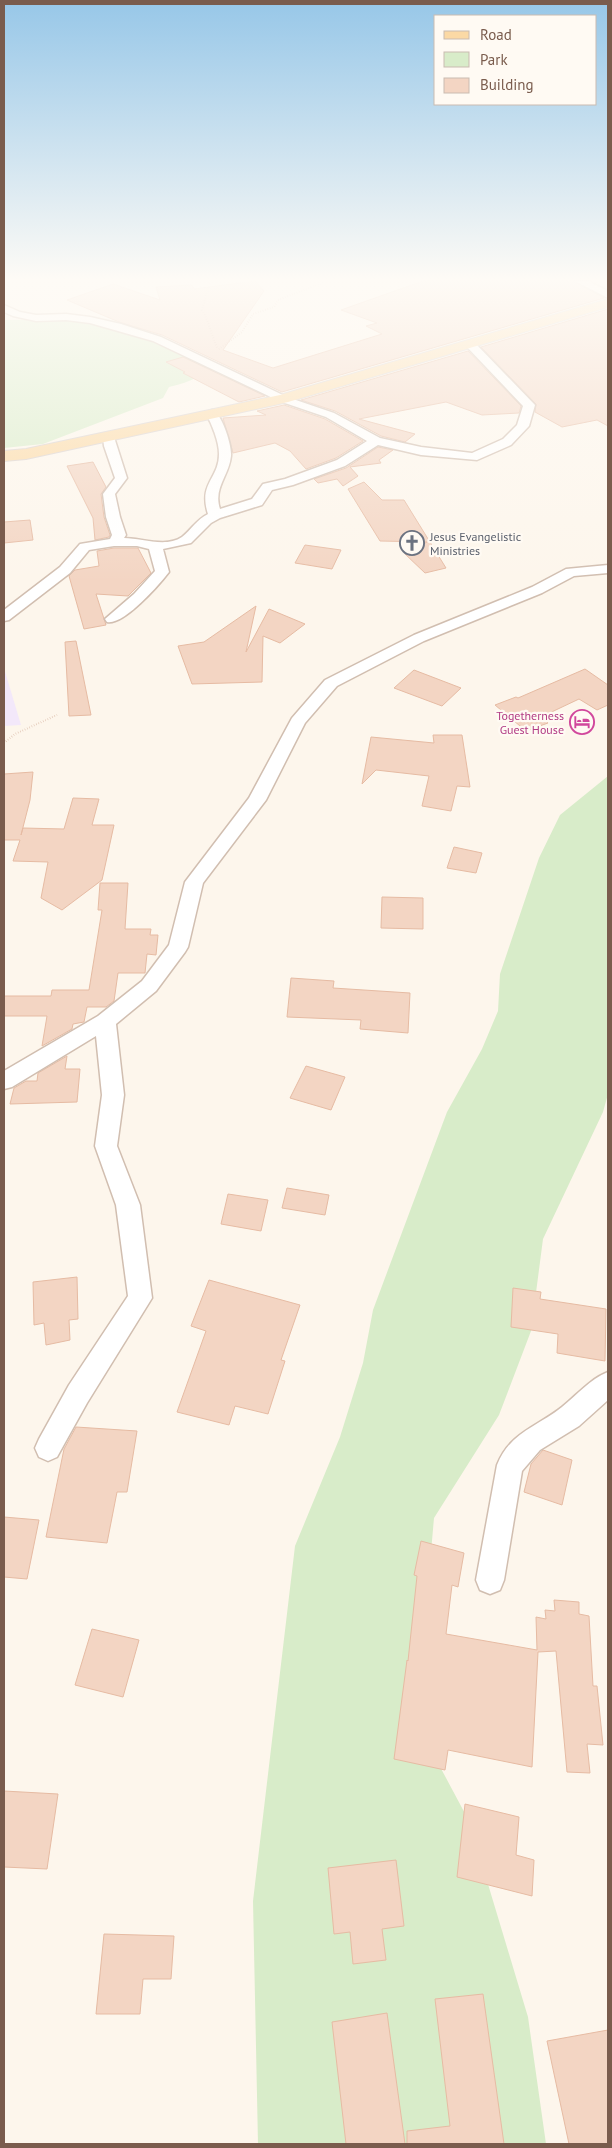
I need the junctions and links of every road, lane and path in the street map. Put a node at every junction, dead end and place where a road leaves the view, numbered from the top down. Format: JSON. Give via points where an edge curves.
{"nodes":[{"id":1,"x":247,"y":381,"type":"edge"},
{"id":2,"x":344,"y":381,"type":"edge"},
{"id":3,"x":507,"y":381,"type":"edge"},
{"id":4,"x":282,"y":399,"type":"junction"},
{"id":5,"x":212,"y":414,"type":"junction"},
{"id":6,"x":109,"y":437,"type":"junction"},
{"id":7,"x":376,"y":441,"type":"junction"},
{"id":8,"x":4,"y":456,"type":"edge"},
{"id":9,"x":215,"y":515,"type":"junction"},
{"id":10,"x":114,"y":542,"type":"junction"},
{"id":11,"x":155,"y":546,"type":"junction"},
{"id":12,"x":608,"y":569,"type":"edge"},
{"id":13,"x":4,"y":617,"type":"edge"},
{"id":14,"x":112,"y":619,"type":"dead end"},
{"id":15,"x":57,"y":715,"type":"dead end"},
{"id":16,"x":4,"y":743,"type":"edge"},
{"id":17,"x":106,"y":1021,"type":"junction"},
{"id":18,"x":4,"y":1081,"type":"edge"},
{"id":19,"x":608,"y":1384,"type":"edge"},
{"id":20,"x":48,"y":1448,"type":"dead end"},
{"id":21,"x":490,"y":1580,"type":"dead end"}],
"edges":[{"from":1,"to":4,"type":"street"},
{"from":2,"to":4,"type":"main road"},
{"from":3,"to":7,"type":"street","via":[[529,404],[523,426],[507,442],[473,457],[421,451]]},
{"from":4,"to":5,"type":"main road"},
{"from":4,"to":7,"type":"street","via":[[330,415]]},
{"from":5,"to":6,"type":"main road"},
{"from":5,"to":9,"type":"street","via":[[225,446],[225,458],[213,485],[210,503]]},
{"from":6,"to":8,"type":"main road"},
{"from":6,"to":10,"type":"street","via":[[121,478],[109,494],[112,517],[119,535]]},
{"from":7,"to":9,"type":"street","via":[[341,463],[268,487],[257,502]]},
{"from":9,"to":11,"type":"street","via":[[186,540]]},
{"from":10,"to":11,"type":"street"},
{"from":10,"to":13,"type":"street","via":[[85,547],[65,570]]},
{"from":11,"to":14,"type":"street","via":[[162,572]]},
{"from":12,"to":17,"type":"street","via":[[571,572],[537,590],[419,638],[331,683],[298,721],[258,800],[194,882],[178,947],[149,986]]},
{"from":15,"to":16,"type":"path","via":[[14,734]]},
{"from":17,"to":18,"type":"street"},
{"from":17,"to":20,"type":"street","via":[[113,1095],[106,1146],[128,1205],[140,1298],[78,1394]]},
{"from":19,"to":21,"type":"street","via":[[570,1417],[530,1441],[510,1465]]}]}
